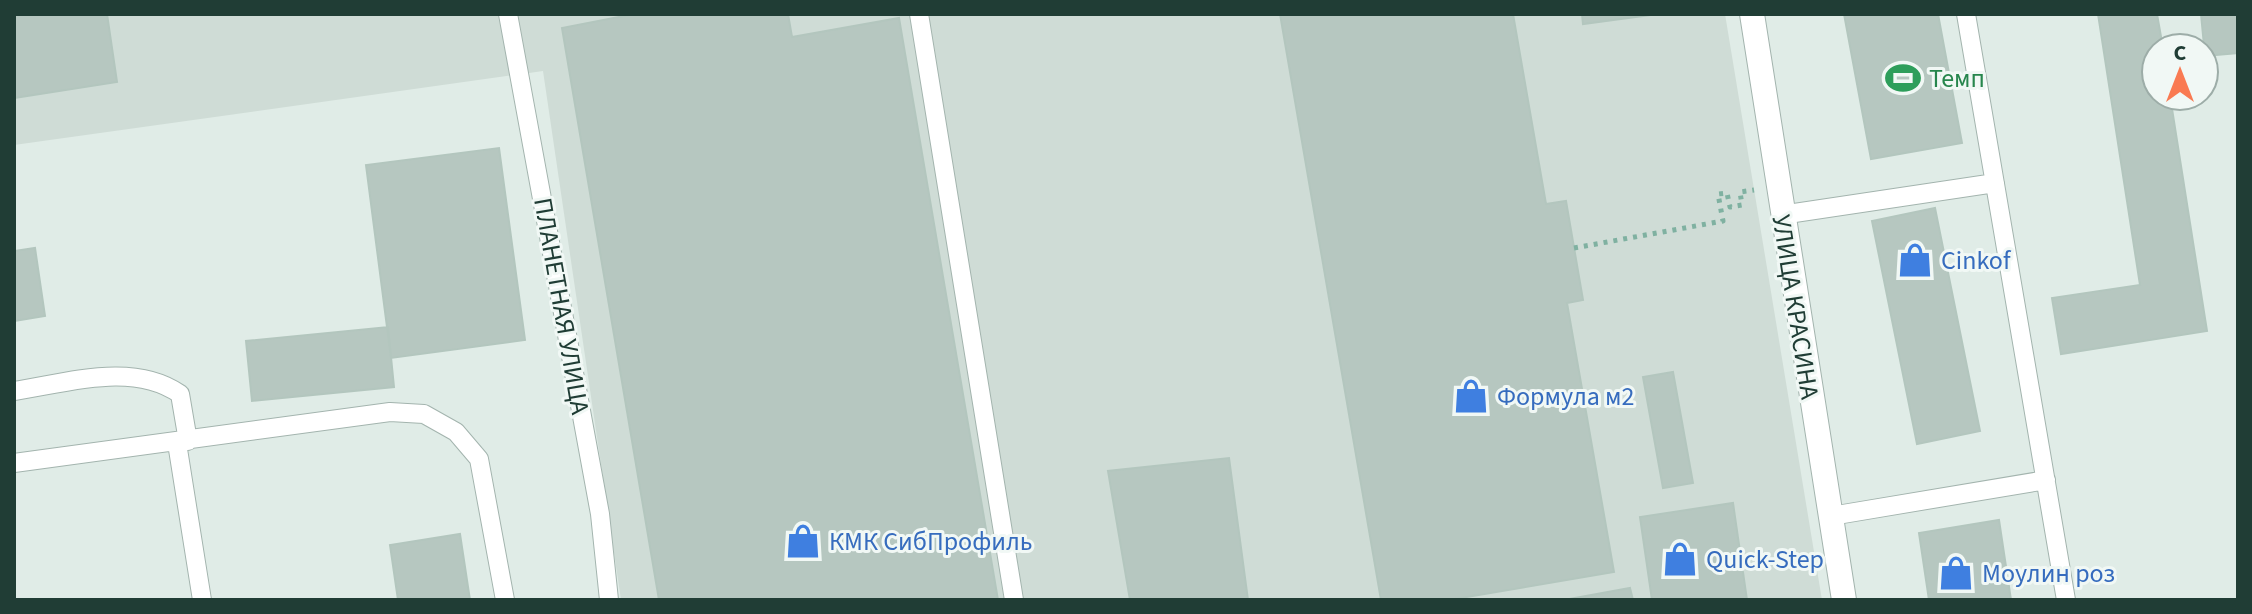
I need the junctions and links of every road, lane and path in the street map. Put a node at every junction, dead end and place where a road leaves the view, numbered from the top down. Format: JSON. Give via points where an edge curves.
{"nodes":[{"id":1,"x":508,"y":14,"type":"edge"},
{"id":2,"x":919,"y":14,"type":"edge"},
{"id":3,"x":1752,"y":14,"type":"edge"},
{"id":4,"x":1966,"y":14,"type":"edge"},
{"id":5,"x":1995,"y":183,"type":"junction"},
{"id":6,"x":1740,"y":192,"type":"dead end"},
{"id":7,"x":1781,"y":215,"type":"junction"},
{"id":8,"x":1574,"y":248,"type":"dead end"},
{"id":9,"x":14,"y":391,"type":"edge"},
{"id":10,"x":183,"y":442,"type":"junction"},
{"id":11,"x":14,"y":463,"type":"edge"},
{"id":12,"x":2046,"y":480,"type":"junction"},
{"id":13,"x":1831,"y":516,"type":"junction"},
{"id":14,"x":202,"y":600,"type":"edge"},
{"id":15,"x":505,"y":600,"type":"edge"},
{"id":16,"x":609,"y":600,"type":"edge"},
{"id":17,"x":1014,"y":600,"type":"edge"},
{"id":18,"x":1844,"y":600,"type":"edge"},
{"id":19,"x":2066,"y":600,"type":"edge"}],
"edges":[{"from":1,"to":16,"type":"lane","name":"ПЛАНЕТНАЯ УЛИЦА","via":[[600,514]]},
{"from":2,"to":17,"type":"lane"},
{"from":3,"to":7,"type":"street","name":"УЛИЦА КРАСИНА"},
{"from":4,"to":5,"type":"lane"},
{"from":5,"to":7,"type":"lane"},
{"from":5,"to":12,"type":"lane"},
{"from":6,"to":8,"type":"path","via":[[1742,205],[1730,207],[1727,193],[1718,194],[1723,221]]},
{"from":7,"to":13,"type":"street","name":"УЛИЦА КРАСИНА"},
{"from":9,"to":10,"type":"lane","via":[[118,376],[146,378],[180,394]]},
{"from":10,"to":11,"type":"lane"},
{"from":10,"to":14,"type":"lane"},
{"from":10,"to":15,"type":"lane","via":[[390,412],[424,414],[456,432],[479,459]]},
{"from":12,"to":13,"type":"lane"},
{"from":12,"to":19,"type":"lane"},
{"from":13,"to":18,"type":"street","name":"УЛИЦА КРАСИНА"}]}
